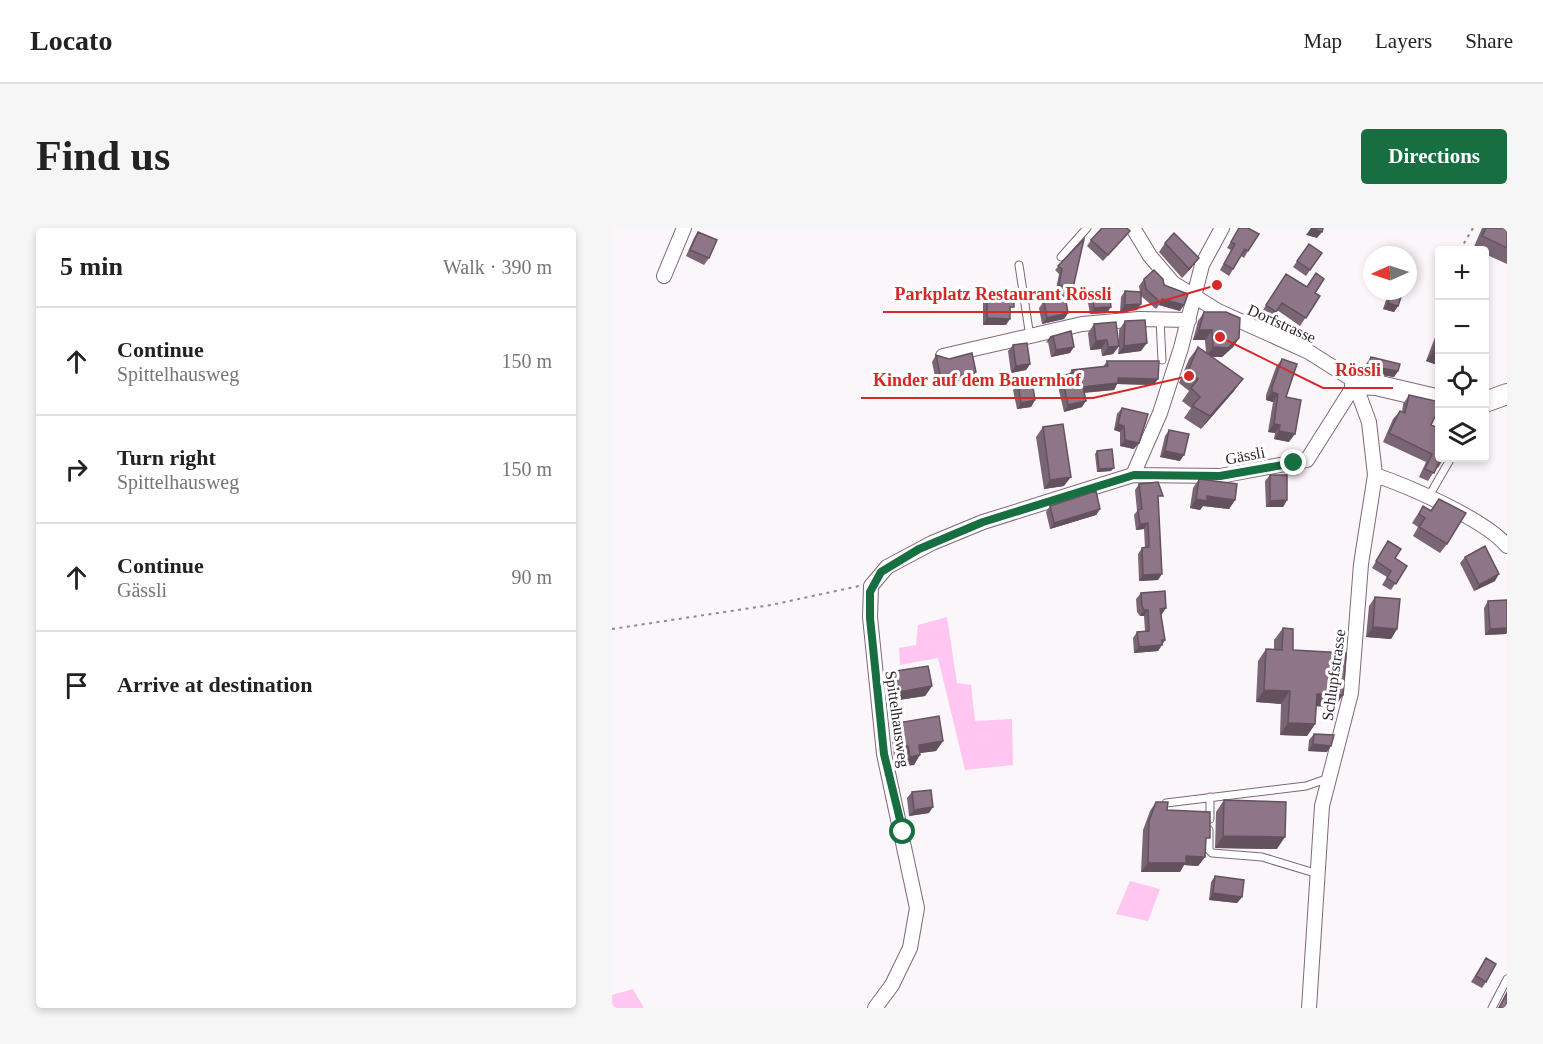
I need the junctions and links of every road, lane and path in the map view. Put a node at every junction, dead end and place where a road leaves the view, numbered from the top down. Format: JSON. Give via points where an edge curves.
{"nodes":[{"id":1,"x":684,"y":228,"type":"edge"},
{"id":2,"x":1088,"y":228,"type":"edge"},
{"id":3,"x":1133,"y":228,"type":"edge"},
{"id":4,"x":1222,"y":228,"type":"edge"},
{"id":5,"x":1473,"y":228,"type":"edge"},
{"id":6,"x":1462,"y":246,"type":"edge"},
{"id":7,"x":1060,"y":257,"type":"dead end"},
{"id":8,"x":1019,"y":265,"type":"dead end"},
{"id":9,"x":664,"y":276,"type":"dead end"},
{"id":10,"x":1195,"y":296,"type":"junction"},
{"id":11,"x":1160,"y":320,"type":"junction"},
{"id":12,"x":1189,"y":320,"type":"junction"},
{"id":13,"x":1030,"y":337,"type":"junction"},
{"id":14,"x":943,"y":356,"type":"edge"},
{"id":15,"x":1162,"y":360,"type":"dead end"},
{"id":16,"x":1355,"y":384,"type":"junction"},
{"id":17,"x":1507,"y":394,"type":"edge"},
{"id":18,"x":1435,"y":399,"type":"edge"},
{"id":19,"x":1489,"y":401,"type":"edge"},
{"id":20,"x":1449,"y":462,"type":"edge"},
{"id":21,"x":1134,"y":475,"type":"junction"},
{"id":22,"x":1375,"y":475,"type":"junction"},
{"id":23,"x":1429,"y":496,"type":"junction"},
{"id":24,"x":1507,"y":546,"type":"edge"},
{"id":25,"x":871,"y":586,"type":"junction"},
{"id":26,"x":612,"y":629,"type":"edge"},
{"id":27,"x":1329,"y":778,"type":"junction"},
{"id":28,"x":1210,"y":797,"type":"junction"},
{"id":29,"x":1166,"y":803,"type":"edge"},
{"id":30,"x":1318,"y":874,"type":"junction"},
{"id":31,"x":1507,"y":979,"type":"edge"},
{"id":32,"x":875,"y":1008,"type":"edge"},
{"id":33,"x":1310,"y":1008,"type":"edge"},
{"id":34,"x":1491,"y":1008,"type":"edge"}],
"edges":[{"from":1,"to":9,"type":"street"},
{"from":2,"to":7,"type":"lane"},
{"from":3,"to":10,"type":"street","name":"Dorfstrasse","via":[[1162,273]]},
{"from":4,"to":10,"type":"street","via":[[1202,265]]},
{"from":5,"to":6,"type":"path"},
{"from":8,"to":13,"type":"lane"},
{"from":10,"to":12,"type":"street"},
{"from":10,"to":16,"type":"street","name":"Dorfstrasse","via":[[1241,323],[1309,352]]},
{"from":11,"to":12,"type":"street"},
{"from":11,"to":13,"type":"street","via":[[1082,324]]},
{"from":11,"to":15,"type":"lane"},
{"from":12,"to":21,"type":"street","via":[[1160,413]]},
{"from":13,"to":14,"type":"street"},
{"from":16,"to":18,"type":"street"},
{"from":16,"to":21,"type":"street","name":"Gässli","via":[[1307,460],[1220,476]]},
{"from":16,"to":22,"type":"street","name":"Schlupfstrasse","via":[[1369,423]]},
{"from":17,"to":19,"type":"street"},
{"from":20,"to":23,"type":"lane"},
{"from":21,"to":25,"type":"street","via":[[983,522],[932,543],[886,567]]},
{"from":22,"to":23,"type":"street"},
{"from":22,"to":27,"type":"street","name":"Schlupfstrasse","via":[[1360,564],[1350,693]]},
{"from":23,"to":24,"type":"street"},
{"from":25,"to":26,"type":"path"},
{"from":25,"to":32,"type":"street","name":"Spittelhausweg","via":[[870,618],[884,754],[917,908],[910,948],[892,985]]},
{"from":27,"to":28,"type":"lane","via":[[1306,786]]},
{"from":27,"to":30,"type":"street","name":"Schlupfstrasse","via":[[1322,806]]},
{"from":28,"to":29,"type":"lane"},
{"from":28,"to":30,"type":"lane","via":[[1212,853],[1262,857]]},
{"from":30,"to":33,"type":"street","name":"Schlupfstrasse"},
{"from":31,"to":34,"type":"lane"}]}
